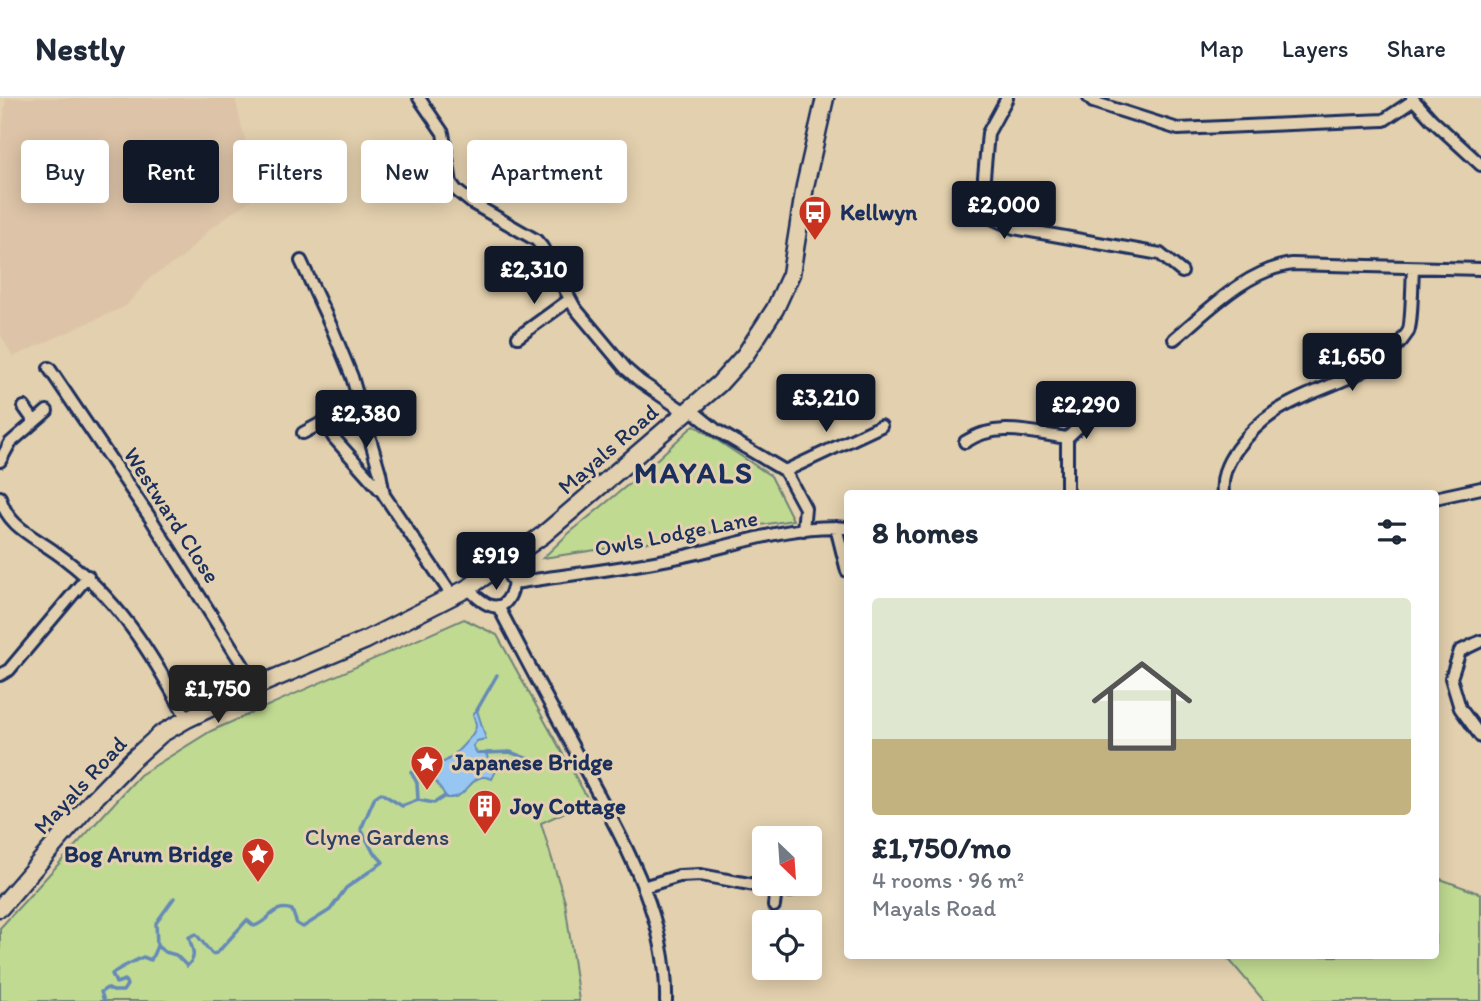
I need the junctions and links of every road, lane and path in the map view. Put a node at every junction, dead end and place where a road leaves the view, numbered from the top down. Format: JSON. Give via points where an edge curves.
{"nodes":[{"id":1,"x":419,"y":98,"type":"edge"},
{"id":2,"x":825,"y":98,"type":"edge"},
{"id":3,"x":1007,"y":98,"type":"edge"},
{"id":4,"x":1089,"y":98,"type":"edge"},
{"id":5,"x":1413,"y":99,"type":"edge"},
{"id":6,"x":1481,"y":165,"type":"edge"},
{"id":7,"x":301,"y":261,"type":"dead end"},
{"id":8,"x":1413,"y":269,"type":"junction"},
{"id":9,"x":1481,"y":269,"type":"edge"},
{"id":10,"x":1182,"y":272,"type":"dead end"},
{"id":11,"x":569,"y":300,"type":"junction"},
{"id":12,"x":518,"y":337,"type":"dead end"},
{"id":13,"x":1174,"y":339,"type":"dead end"},
{"id":14,"x":49,"y":368,"type":"dead end"},
{"id":15,"x":1112,"y":394,"type":"dead end"},
{"id":16,"x":359,"y":403,"type":"junction"},
{"id":17,"x":24,"y":407,"type":"dead end"},
{"id":18,"x":687,"y":410,"type":"junction"},
{"id":19,"x":47,"y":411,"type":"dead end"},
{"id":20,"x":34,"y":421,"type":"junction"},
{"id":21,"x":325,"y":422,"type":"junction"},
{"id":22,"x":881,"y":426,"type":"dead end"},
{"id":23,"x":303,"y":433,"type":"dead end"},
{"id":24,"x":1067,"y":439,"type":"junction"},
{"id":25,"x":965,"y":442,"type":"dead end"},
{"id":26,"x":0,"y":461,"type":"edge"},
{"id":27,"x":785,"y":471,"type":"junction"},
{"id":28,"x":1481,"y":488,"type":"edge"},
{"id":29,"x":1067,"y":490,"type":"edge"},
{"id":30,"x":1223,"y":490,"type":"edge"},
{"id":31,"x":384,"y":495,"type":"junction"},
{"id":32,"x":0,"y":497,"type":"edge"},
{"id":33,"x":1439,"y":497,"type":"edge"},
{"id":34,"x":841,"y":528,"type":"edge"},
{"id":35,"x":803,"y":530,"type":"junction"},
{"id":36,"x":844,"y":550,"type":"edge"},
{"id":37,"x":503,"y":565,"type":"junction"},
{"id":38,"x":88,"y":576,"type":"junction"},
{"id":39,"x":514,"y":583,"type":"junction"},
{"id":40,"x":468,"y":588,"type":"junction"},
{"id":41,"x":453,"y":597,"type":"junction"},
{"id":42,"x":498,"y":607,"type":"junction"},
{"id":43,"x":1481,"y":641,"type":"edge"},
{"id":44,"x":0,"y":675,"type":"edge"},
{"id":45,"x":256,"y":686,"type":"junction"},
{"id":46,"x":187,"y":719,"type":"junction"},
{"id":47,"x":1481,"y":737,"type":"edge"},
{"id":48,"x":752,"y":884,"type":"edge"},
{"id":49,"x":643,"y":887,"type":"junction"},
{"id":50,"x":775,"y":896,"type":"edge"},
{"id":51,"x":774,"y":906,"type":"dead end"},
{"id":52,"x":0,"y":908,"type":"edge"},
{"id":53,"x":666,"y":1001,"type":"edge"}],
"edges":[{"from":1,"to":11,"type":"street","via":[[443,133],[457,191],[536,240]]},
{"from":2,"to":18,"type":"main road","name":"Mayals Road","via":[[791,274],[745,355]]},
{"from":3,"to":10,"type":"street","via":[[988,133],[987,216],[1014,228],[1160,254]]},
{"from":4,"to":5,"type":"street","via":[[1178,129],[1384,120]]},
{"from":5,"to":6,"type":"street"},
{"from":7,"to":16,"type":"street"},
{"from":8,"to":9,"type":"street"},
{"from":8,"to":13,"type":"street","via":[[1275,267],[1242,284]]},
{"from":8,"to":30,"type":"street","via":[[1409,330],[1392,351],[1369,368],[1276,411],[1250,431],[1231,457]]},
{"from":11,"to":12,"type":"street"},
{"from":11,"to":18,"type":"street","via":[[626,369]]},
{"from":14,"to":45,"type":"street","name":"Westward Close"},
{"from":15,"to":24,"type":"street"},
{"from":16,"to":21,"type":"street"},
{"from":16,"to":31,"type":"street"},
{"from":17,"to":20,"type":"street"},
{"from":18,"to":27,"type":"street"},
{"from":18,"to":37,"type":"main road","name":"Mayals Road"},
{"from":19,"to":20,"type":"street"},
{"from":20,"to":26,"type":"street","via":[[10,443]]},
{"from":21,"to":23,"type":"street"},
{"from":21,"to":31,"type":"street"},
{"from":22,"to":27,"type":"street"},
{"from":24,"to":25,"type":"street","via":[[1003,429],[981,432]]},
{"from":24,"to":29,"type":"street"},
{"from":27,"to":35,"type":"street","via":[[805,508]]},
{"from":28,"to":33,"type":"street"},
{"from":31,"to":41,"type":"street"},
{"from":32,"to":38,"type":"street","via":[[15,526]]},
{"from":34,"to":35,"type":"street","name":"Owls Lodge Lane"},
{"from":34,"to":36,"type":"street"},
{"from":35,"to":39,"type":"street","name":"Owls Lodge Lane"},
{"from":37,"to":39,"type":"street"},
{"from":37,"to":40,"type":"main road","name":"Mayals Road"},
{"from":38,"to":44,"type":"street"},
{"from":38,"to":46,"type":"street","via":[[139,635]]},
{"from":39,"to":42,"type":"street","via":[[511,597]]},
{"from":40,"to":41,"type":"main road","name":"Mayals Road"},
{"from":40,"to":42,"type":"street","via":[[480,602]]},
{"from":41,"to":45,"type":"main road","name":"Mayals Road"},
{"from":42,"to":49,"type":"street"},
{"from":43,"to":47,"type":"street","via":[[1460,651],[1451,678],[1460,708]]},
{"from":45,"to":46,"type":"main road","name":"Mayals Road"},
{"from":46,"to":52,"type":"main road","name":"Mayals Road","via":[[161,734],[93,800]]},
{"from":48,"to":49,"type":"street","via":[[701,875]]},
{"from":49,"to":53,"type":"street","via":[[660,935]]},
{"from":50,"to":51,"type":"street"}]}
